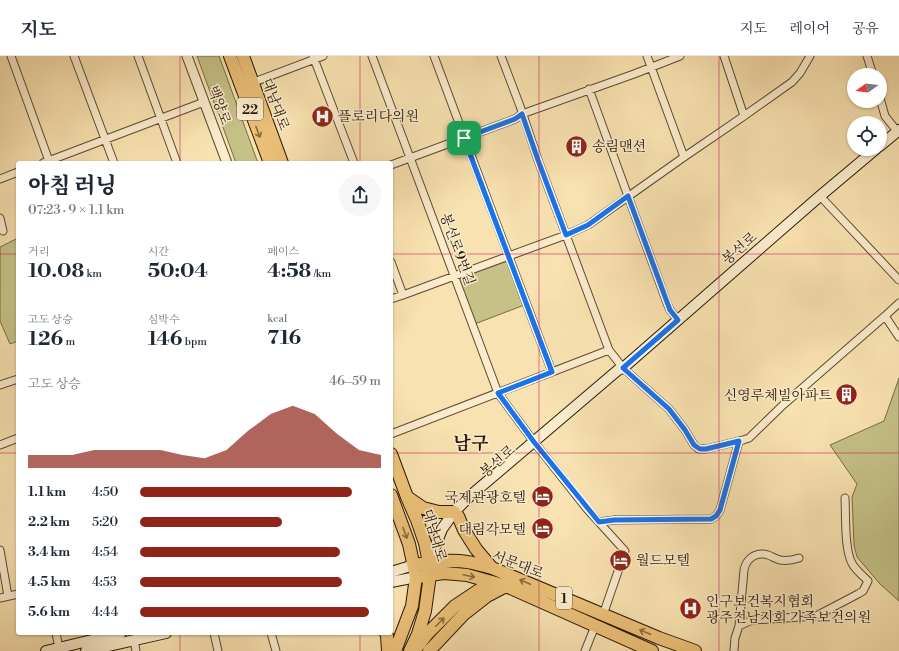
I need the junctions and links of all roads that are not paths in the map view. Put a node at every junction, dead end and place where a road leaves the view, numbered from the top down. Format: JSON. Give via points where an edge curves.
{"nodes":[{"id":1,"x":11,"y":56,"type":"edge"},
{"id":2,"x":74,"y":56,"type":"edge"},
{"id":3,"x":138,"y":56,"type":"edge"},
{"id":4,"x":187,"y":56,"type":"edge"},
{"id":5,"x":230,"y":56,"type":"edge"},
{"id":6,"x":242,"y":56,"type":"edge"},
{"id":7,"x":323,"y":56,"type":"edge"},
{"id":8,"x":372,"y":56,"type":"edge"},
{"id":9,"x":434,"y":56,"type":"edge"},
{"id":10,"x":501,"y":56,"type":"edge"},
{"id":11,"x":647,"y":56,"type":"edge"},
{"id":12,"x":680,"y":56,"type":"edge"},
{"id":13,"x":724,"y":56,"type":"edge"},
{"id":14,"x":810,"y":56,"type":"edge"},
{"id":15,"x":867,"y":56,"type":"edge"},
{"id":16,"x":313,"y":58,"type":"edge"},
{"id":17,"x":651,"y":67,"type":"junction"},
{"id":18,"x":871,"y":68,"type":"edge"},
{"id":19,"x":247,"y":84,"type":"junction"},
{"id":20,"x":589,"y":89,"type":"junction"},
{"id":21,"x":204,"y":102,"type":"junction"},
{"id":22,"x":883,"y":108,"type":"edge"},
{"id":23,"x":522,"y":114,"type":"junction"},
{"id":24,"x":744,"y":116,"type":"junction"},
{"id":25,"x":161,"y":118,"type":"junction"},
{"id":26,"x":898,"y":130,"type":"edge"},
{"id":27,"x":464,"y":138,"type":"junction"},
{"id":28,"x":105,"y":139,"type":"junction"},
{"id":29,"x":887,"y":140,"type":"edge"},
{"id":30,"x":868,"y":156,"type":"edge"},
{"id":31,"x":684,"y":157,"type":"junction"},
{"id":32,"x":410,"y":158,"type":"junction"},
{"id":33,"x":46,"y":161,"type":"edge"},
{"id":34,"x":49,"y":161,"type":"edge"},
{"id":35,"x":113,"y":161,"type":"edge"},
{"id":36,"x":176,"y":161,"type":"edge"},
{"id":37,"x":226,"y":161,"type":"edge"},
{"id":38,"x":269,"y":161,"type":"edge"},
{"id":39,"x":281,"y":161,"type":"edge"},
{"id":40,"x":353,"y":161,"type":"edge"},
{"id":41,"x":393,"y":164,"type":"edge"},
{"id":42,"x":16,"y":173,"type":"edge"},
{"id":43,"x":0,"y":179,"type":"edge"},
{"id":44,"x":628,"y":196,"type":"junction"},
{"id":45,"x":820,"y":196,"type":"junction"},
{"id":46,"x":0,"y":218,"type":"edge"},
{"id":47,"x":3,"y":231,"type":"dead end"},
{"id":48,"x":566,"y":235,"type":"junction"},
{"id":49,"x":509,"y":256,"type":"junction"},
{"id":50,"x":393,"y":268,"type":"edge"},
{"id":51,"x":454,"y":276,"type":"junction"},
{"id":52,"x":899,"y":280,"type":"edge"},
{"id":53,"x":403,"y":295,"type":"junction"},
{"id":54,"x":393,"y":298,"type":"edge"},
{"id":55,"x":899,"y":303,"type":"edge"},
{"id":56,"x":885,"y":316,"type":"junction"},
{"id":57,"x":678,"y":320,"type":"junction"},
{"id":58,"x":899,"y":337,"type":"edge"},
{"id":59,"x":610,"y":350,"type":"junction"},
{"id":60,"x":622,"y":368,"type":"junction"},
{"id":61,"x":552,"y":372,"type":"junction"},
{"id":62,"x":16,"y":380,"type":"edge"},
{"id":63,"x":0,"y":385,"type":"edge"},
{"id":64,"x":498,"y":393,"type":"junction"},
{"id":65,"x":393,"y":433,"type":"edge"},
{"id":66,"x":16,"y":439,"type":"edge"},
{"id":67,"x":739,"y":441,"type":"junction"},
{"id":68,"x":535,"y":444,"type":"junction"},
{"id":69,"x":0,"y":445,"type":"edge"},
{"id":70,"x":393,"y":459,"type":"edge"},
{"id":71,"x":407,"y":497,"type":"junction"},
{"id":72,"x":845,"y":498,"type":"dead end"},
{"id":73,"x":393,"y":503,"type":"edge"},
{"id":74,"x":456,"y":514,"type":"junction"},
{"id":75,"x":599,"y":522,"type":"junction"},
{"id":76,"x":0,"y":550,"type":"edge"},
{"id":77,"x":799,"y":558,"type":"dead end"},
{"id":78,"x":432,"y":567,"type":"junction"},
{"id":79,"x":492,"y":568,"type":"junction"},
{"id":80,"x":393,"y":569,"type":"edge"},
{"id":81,"x":415,"y":571,"type":"junction"},
{"id":82,"x":393,"y":581,"type":"edge"},
{"id":83,"x":494,"y":583,"type":"junction"},
{"id":84,"x":506,"y":586,"type":"junction"},
{"id":85,"x":16,"y":594,"type":"edge"},
{"id":86,"x":4,"y":597,"type":"edge"},
{"id":87,"x":603,"y":615,"type":"junction"},
{"id":88,"x":595,"y":626,"type":"junction"},
{"id":89,"x":739,"y":626,"type":"junction"},
{"id":90,"x":56,"y":635,"type":"edge"},
{"id":91,"x":113,"y":635,"type":"edge"},
{"id":92,"x":157,"y":635,"type":"edge"},
{"id":93,"x":214,"y":635,"type":"edge"},
{"id":94,"x":272,"y":635,"type":"edge"},
{"id":95,"x":387,"y":635,"type":"edge"},
{"id":96,"x":134,"y":640,"type":"junction"},
{"id":97,"x":59,"y":648,"type":"junction"},
{"id":98,"x":46,"y":651,"type":"edge"},
{"id":99,"x":86,"y":651,"type":"edge"},
{"id":100,"x":136,"y":651,"type":"edge"},
{"id":101,"x":218,"y":651,"type":"edge"},
{"id":102,"x":276,"y":651,"type":"edge"},
{"id":103,"x":388,"y":651,"type":"edge"},
{"id":104,"x":395,"y":651,"type":"edge"},
{"id":105,"x":410,"y":651,"type":"edge"},
{"id":106,"x":414,"y":651,"type":"edge"},
{"id":107,"x":429,"y":651,"type":"edge"},
{"id":108,"x":585,"y":651,"type":"edge"},
{"id":109,"x":652,"y":651,"type":"edge"},
{"id":110,"x":695,"y":651,"type":"edge"},
{"id":111,"x":734,"y":651,"type":"edge"}],
"edges":[{"from":1,"to":33,"type":"street"},
{"from":2,"to":28,"type":"street"},
{"from":3,"to":25,"type":"street"},
{"from":4,"to":21,"type":"street","name":"백양로"},
{"from":5,"to":19,"type":"main road","name":"대남대로","number":"22"},
{"from":6,"to":19,"type":"main road","name":"대남대로","number":"22"},
{"from":7,"to":16,"type":"street"},
{"from":8,"to":32,"type":"street","name":"봉선로9번길"},
{"from":9,"to":27,"type":"street"},
{"from":10,"to":23,"type":"street"},
{"from":11,"to":17,"type":"street"},
{"from":12,"to":17,"type":"street"},
{"from":13,"to":24,"type":"street"},
{"from":14,"to":24,"type":"street","via":[[792,82]]},
{"from":15,"to":18,"type":"street"},
{"from":16,"to":19,"type":"street"},
{"from":16,"to":40,"type":"street"},
{"from":17,"to":20,"type":"street"},
{"from":17,"to":31,"type":"street"},
{"from":19,"to":38,"type":"main road","name":"대남대로","number":"22","one_way":true},
{"from":19,"to":39,"type":"main road","name":"대남대로","number":"22"},
{"from":20,"to":23,"type":"street"},
{"from":20,"to":44,"type":"street"},
{"from":21,"to":25,"type":"street"},
{"from":21,"to":37,"type":"street","name":"백양로"},
{"from":22,"to":26,"type":"street","via":[[885,116]]},
{"from":23,"to":27,"type":"street"},
{"from":23,"to":48,"type":"street"},
{"from":24,"to":31,"type":"street"},
{"from":25,"to":28,"type":"street"},
{"from":25,"to":36,"type":"street"},
{"from":26,"to":29,"type":"main road"},
{"from":27,"to":32,"type":"street"},
{"from":27,"to":49,"type":"street"},
{"from":28,"to":34,"type":"street"},
{"from":28,"to":35,"type":"street"},
{"from":30,"to":45,"type":"main road","name":"봉선로"},
{"from":31,"to":44,"type":"street"},
{"from":32,"to":41,"type":"street"},
{"from":32,"to":51,"type":"street","name":"봉선로9번길"},
{"from":42,"to":43,"type":"street"},
{"from":44,"to":48,"type":"street","via":[[588,225]]},
{"from":44,"to":57,"type":"street","via":[[670,310]]},
{"from":45,"to":52,"type":"street"},
{"from":45,"to":57,"type":"main road","name":"봉선로"},
{"from":46,"to":47,"type":"street"},
{"from":48,"to":49,"type":"street"},
{"from":48,"to":59,"type":"street"},
{"from":49,"to":51,"type":"street"},
{"from":49,"to":61,"type":"street"},
{"from":50,"to":53,"type":"street"},
{"from":51,"to":53,"type":"street"},
{"from":51,"to":64,"type":"street","name":"봉선로9번길"},
{"from":53,"to":54,"type":"street"},
{"from":55,"to":56,"type":"street"},
{"from":56,"to":58,"type":"street"},
{"from":56,"to":67,"type":"street","via":[[749,438]]},
{"from":57,"to":60,"type":"main road","name":"봉선로"},
{"from":59,"to":60,"type":"street"},
{"from":59,"to":61,"type":"street"},
{"from":60,"to":67,"type":"street","via":[[669,409],[694,445],[700,449]]},
{"from":60,"to":68,"type":"main road","name":"봉선로","via":[[620,373],[575,413]]},
{"from":61,"to":64,"type":"street"},
{"from":62,"to":63,"type":"street"},
{"from":64,"to":65,"type":"street"},
{"from":64,"to":68,"type":"street","name":"봉선로9번길"},
{"from":66,"to":69,"type":"street"},
{"from":67,"to":75,"type":"street","via":[[720,510],[711,519]]},
{"from":68,"to":74,"type":"main road","name":"봉선로","via":[[470,496]]},
{"from":68,"to":75,"type":"street","name":"봉선로9번길"},
{"from":70,"to":71,"type":"main road","name":"대남대로"},
{"from":71,"to":73,"type":"main road","name":"대남대로","via":[[407,508],[400,510]]},
{"from":71,"to":74,"type":"main road","via":[[423,508]]},
{"from":71,"to":78,"type":"main road","name":"대남대로"},
{"from":72,"to":89,"type":"street","via":[[847,549],[853,565],[868,581],[863,591],[816,616],[752,620]]},
{"from":73,"to":81,"type":"main road","name":"대남대로","one_way":true,"via":[[409,544]]},
{"from":74,"to":78,"type":"main road","name":"봉선로"},
{"from":74,"to":79,"type":"main road","via":[[476,549]]},
{"from":75,"to":87,"type":"street","name":"봉선로9번길","via":[[625,551]]},
{"from":76,"to":86,"type":"street"},
{"from":77,"to":89,"type":"street","via":[[778,560],[762,553],[754,555],[747,562]]},
{"from":78,"to":79,"type":"main road","name":"서문대로","number":"1","via":[[453,561]]},
{"from":78,"to":81,"type":"main road","name":"서문대로","number":"1"},
{"from":78,"to":83,"type":"main road","name":"서문대로","number":"1","one_way":true,"via":[[444,573],[467,575]]},
{"from":78,"to":105,"type":"main road","name":"대남대로","via":[[425,610]]},
{"from":87,"to":79,"type":"main road","name":"서문대로","number":"1","one_way":true},
{"from":80,"to":81,"type":"main road"},
{"from":81,"to":82,"type":"main road"},
{"from":81,"to":104,"type":"main road","name":"대남대로","via":[[412,606]]},
{"from":83,"to":84,"type":"main road","name":"서문대로","number":"1"},
{"from":106,"to":83,"type":"main road","one_way":true,"via":[[455,606]]},
{"from":84,"to":88,"type":"main road","name":"서문대로","number":"1"},
{"from":84,"to":107,"type":"main road","via":[[486,596],[464,614]]},
{"from":85,"to":86,"type":"street"},
{"from":110,"to":87,"type":"main road","name":"서문대로","number":"1","one_way":true},
{"from":88,"to":108,"type":"street"},
{"from":88,"to":109,"type":"main road","name":"서문대로","number":"1"},
{"from":89,"to":111,"type":"street"},
{"from":90,"to":97,"type":"street"},
{"from":91,"to":97,"type":"main road"},
{"from":92,"to":96,"type":"main road"},
{"from":93,"to":101,"type":"street"},
{"from":94,"to":102,"type":"street"},
{"from":95,"to":103,"type":"main road"},
{"from":96,"to":99,"type":"main road"},
{"from":96,"to":100,"type":"street"},
{"from":97,"to":98,"type":"main road"}]}
